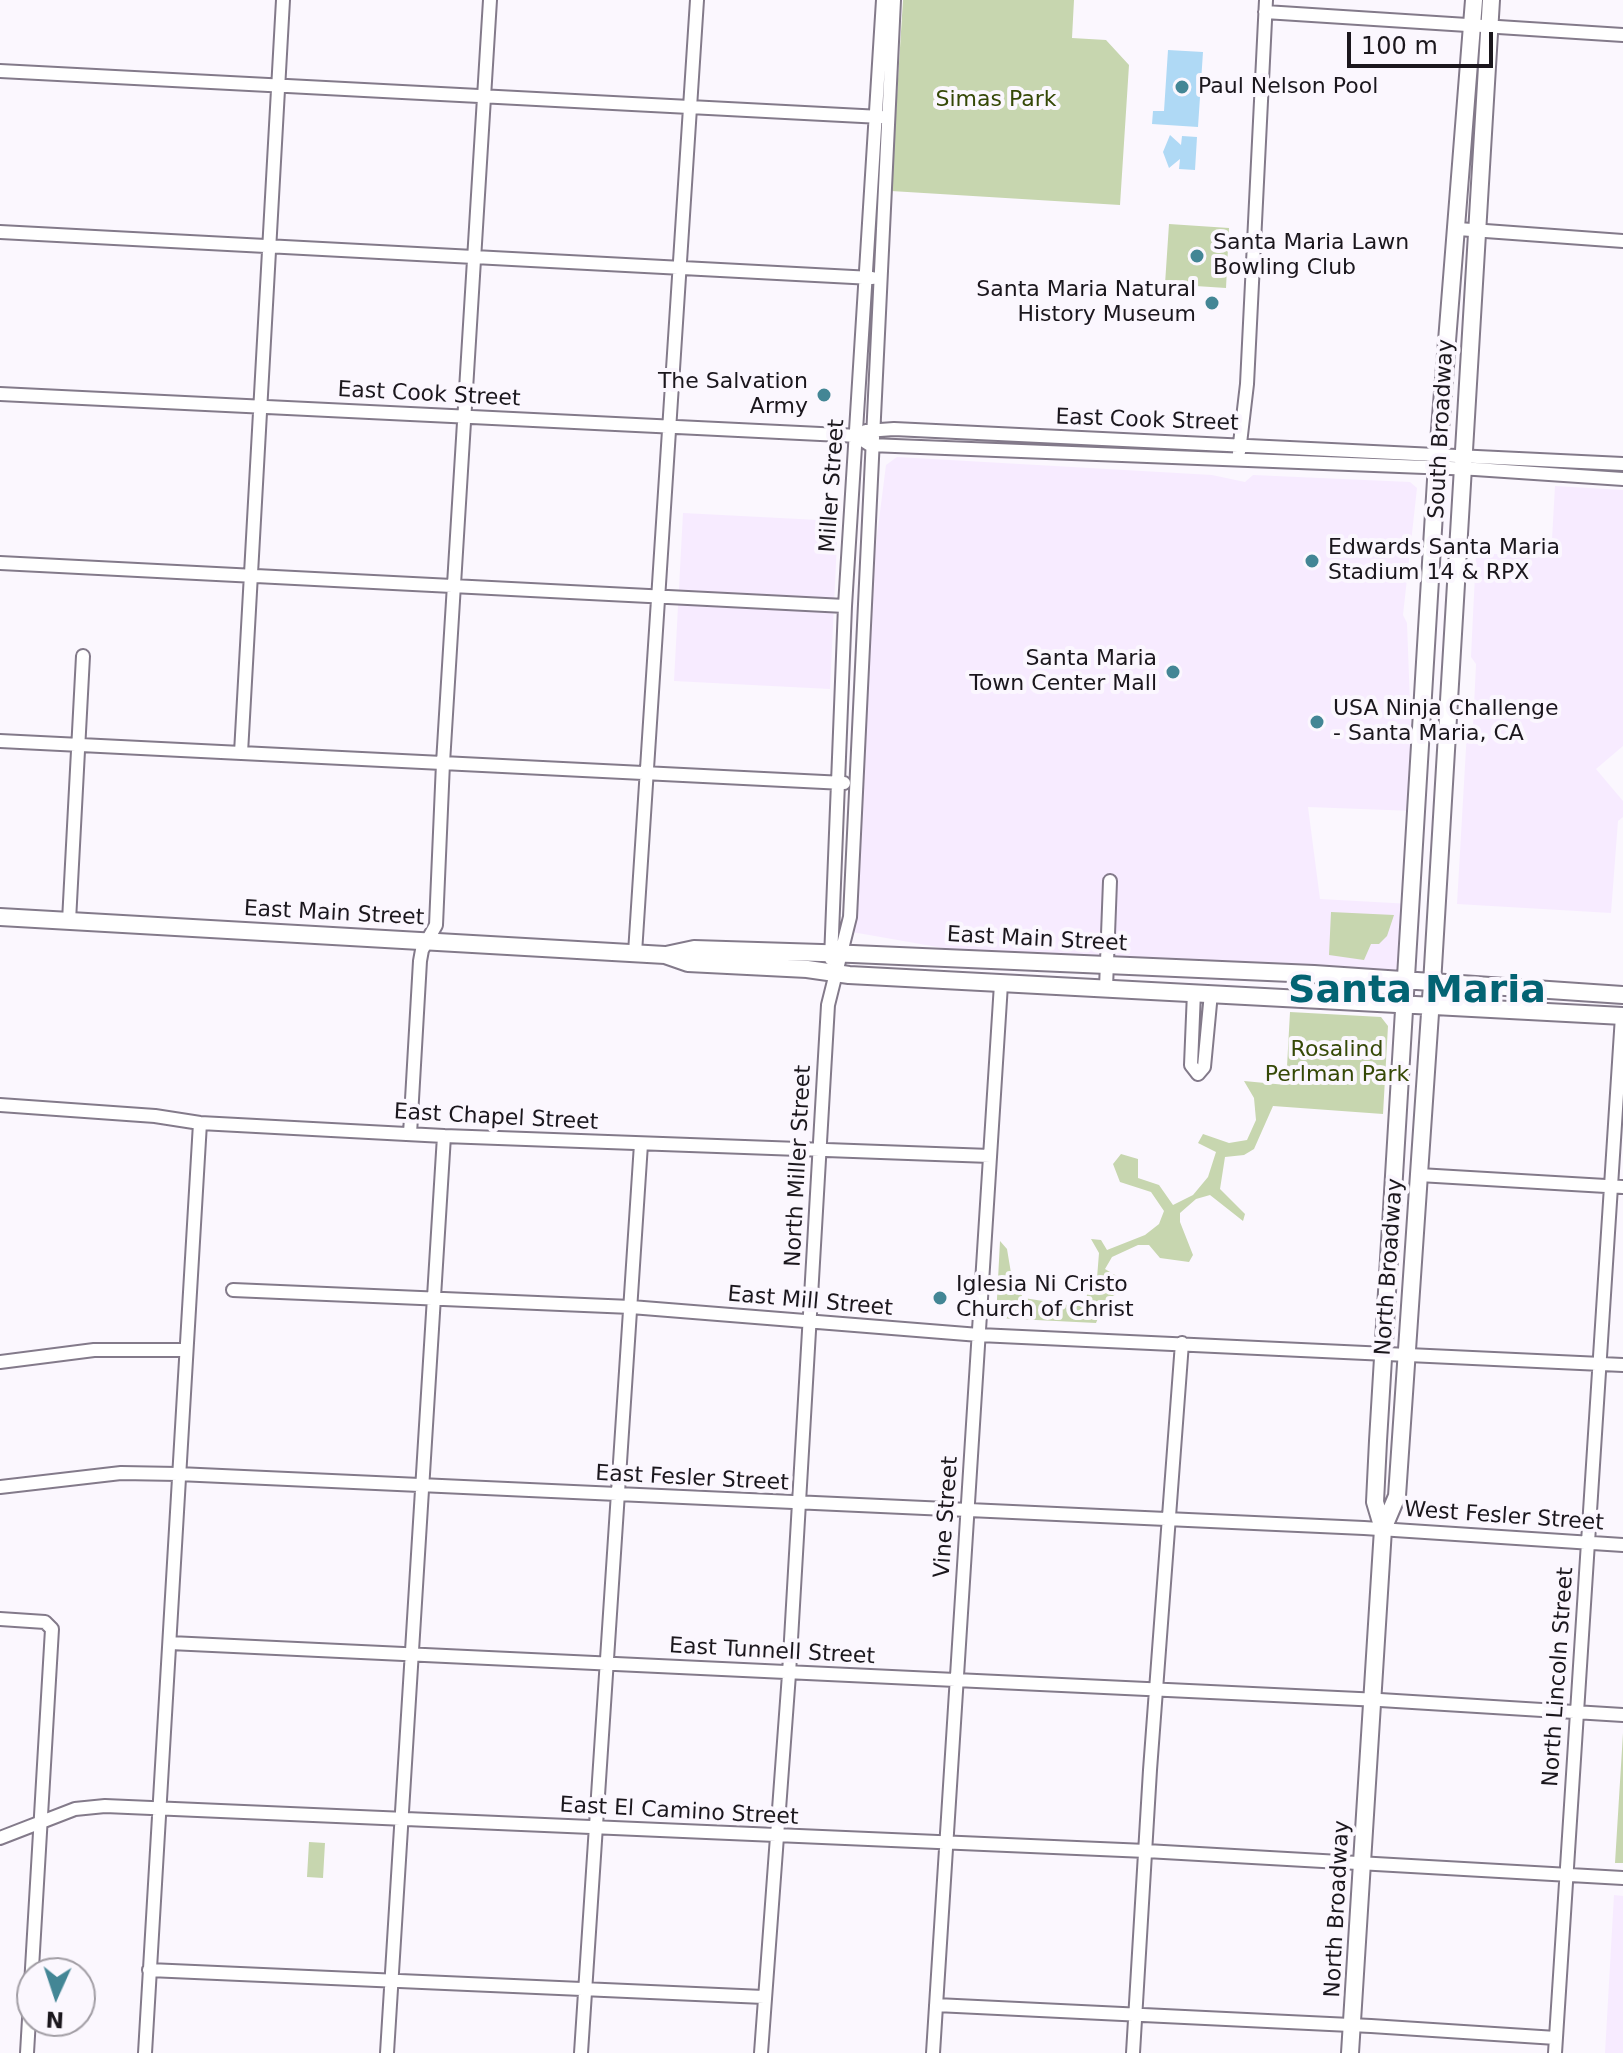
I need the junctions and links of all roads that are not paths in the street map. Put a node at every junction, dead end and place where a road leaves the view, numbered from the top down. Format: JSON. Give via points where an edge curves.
{"nodes":[{"id":1,"x":283,"y":0,"type":"edge"},
{"id":2,"x":490,"y":0,"type":"edge"},
{"id":3,"x":697,"y":0,"type":"edge"},
{"id":4,"x":883,"y":0,"type":"edge"},
{"id":5,"x":894,"y":0,"type":"edge"},
{"id":6,"x":1474,"y":0,"type":"edge"},
{"id":7,"x":1491,"y":0,"type":"edge"},
{"id":8,"x":1266,"y":6,"type":"edge"},
{"id":9,"x":1472,"y":25,"type":"junction"},
{"id":10,"x":1489,"y":26,"type":"junction"},
{"id":11,"x":1623,"y":35,"type":"edge"},
{"id":12,"x":0,"y":71,"type":"edge"},
{"id":13,"x":278,"y":86,"type":"junction"},
{"id":14,"x":484,"y":96,"type":"junction"},
{"id":15,"x":690,"y":107,"type":"junction"},
{"id":16,"x":882,"y":117,"type":"junction"},
{"id":17,"x":1458,"y":229,"type":"junction"},
{"id":18,"x":1476,"y":230,"type":"junction"},
{"id":19,"x":0,"y":232,"type":"edge"},
{"id":20,"x":1623,"y":241,"type":"edge"},
{"id":21,"x":269,"y":246,"type":"junction"},
{"id":22,"x":474,"y":257,"type":"junction"},
{"id":23,"x":680,"y":268,"type":"junction"},
{"id":24,"x":873,"y":278,"type":"junction"},
{"id":25,"x":0,"y":394,"type":"edge"},
{"id":26,"x":260,"y":407,"type":"junction"},
{"id":27,"x":464,"y":417,"type":"junction"},
{"id":28,"x":670,"y":427,"type":"junction"},
{"id":29,"x":871,"y":428,"type":"junction"},
{"id":30,"x":856,"y":436,"type":"junction"},
{"id":31,"x":1050,"y":437,"type":"junction"},
{"id":32,"x":1241,"y":444,"type":"junction"},
{"id":33,"x":870,"y":445,"type":"junction"},
{"id":34,"x":1049,"y":453,"type":"junction"},
{"id":35,"x":1236,"y":461,"type":"junction"},
{"id":36,"x":1438,"y":461,"type":"junction"},
{"id":37,"x":1461,"y":462,"type":"junction"},
{"id":38,"x":1623,"y":464,"type":"edge"},
{"id":39,"x":1623,"y":479,"type":"edge"},
{"id":40,"x":0,"y":563,"type":"edge"},
{"id":41,"x":251,"y":576,"type":"junction"},
{"id":42,"x":454,"y":586,"type":"junction"},
{"id":43,"x":659,"y":597,"type":"junction"},
{"id":44,"x":845,"y":606,"type":"junction"},
{"id":45,"x":83,"y":656,"type":"dead end"},
{"id":46,"x":0,"y":741,"type":"edge"},
{"id":47,"x":78,"y":745,"type":"junction"},
{"id":48,"x":241,"y":753,"type":"junction"},
{"id":49,"x":443,"y":763,"type":"junction"},
{"id":50,"x":648,"y":773,"type":"junction"},
{"id":51,"x":837,"y":783,"type":"junction"},
{"id":52,"x":854,"y":783,"type":"junction"},
{"id":53,"x":1110,"y":881,"type":"dead end"},
{"id":54,"x":0,"y":917,"type":"edge"},
{"id":55,"x":69,"y":921,"type":"junction"},
{"id":56,"x":426,"y":946,"type":"junction"},
{"id":57,"x":635,"y":953,"type":"junction"},
{"id":58,"x":836,"y":954,"type":"junction"},
{"id":59,"x":665,"y":955,"type":"junction"},
{"id":60,"x":1107,"y":965,"type":"junction"},
{"id":61,"x":833,"y":974,"type":"junction"},
{"id":62,"x":1408,"y":981,"type":"junction"},
{"id":63,"x":1001,"y":984,"type":"junction"},
{"id":64,"x":1432,"y":984,"type":"junction"},
{"id":65,"x":1623,"y":984,"type":"edge"},
{"id":66,"x":1106,"y":988,"type":"junction"},
{"id":67,"x":1203,"y":993,"type":"junction"},
{"id":68,"x":1622,"y":995,"type":"edge"},
{"id":69,"x":1407,"y":1004,"type":"junction"},
{"id":70,"x":1430,"y":1005,"type":"junction"},
{"id":71,"x":1518,"y":1011,"type":"junction"},
{"id":72,"x":1623,"y":1014,"type":"edge"},
{"id":73,"x":0,"y":1105,"type":"edge"},
{"id":74,"x":200,"y":1123,"type":"junction"},
{"id":75,"x":410,"y":1134,"type":"junction"},
{"id":76,"x":444,"y":1136,"type":"junction"},
{"id":77,"x":641,"y":1144,"type":"junction"},
{"id":78,"x":821,"y":1150,"type":"junction"},
{"id":79,"x":990,"y":1156,"type":"junction"},
{"id":80,"x":1419,"y":1175,"type":"junction"},
{"id":81,"x":1617,"y":1187,"type":"edge"},
{"id":82,"x":233,"y":1290,"type":"dead end"},
{"id":83,"x":433,"y":1300,"type":"junction"},
{"id":84,"x":631,"y":1307,"type":"junction"},
{"id":85,"x":811,"y":1322,"type":"junction"},
{"id":86,"x":979,"y":1335,"type":"junction"},
{"id":87,"x":1182,"y":1343,"type":"junction"},
{"id":88,"x":185,"y":1350,"type":"junction"},
{"id":89,"x":1384,"y":1352,"type":"junction"},
{"id":90,"x":1406,"y":1353,"type":"junction"},
{"id":91,"x":0,"y":1362,"type":"edge"},
{"id":92,"x":1599,"y":1363,"type":"junction"},
{"id":93,"x":1623,"y":1365,"type":"edge"},
{"id":94,"x":178,"y":1474,"type":"junction"},
{"id":95,"x":0,"y":1487,"type":"edge"},
{"id":96,"x":423,"y":1487,"type":"junction"},
{"id":97,"x":617,"y":1496,"type":"junction"},
{"id":98,"x":798,"y":1505,"type":"junction"},
{"id":99,"x":968,"y":1511,"type":"junction"},
{"id":100,"x":1168,"y":1519,"type":"junction"},
{"id":101,"x":1383,"y":1529,"type":"junction"},
{"id":102,"x":1588,"y":1543,"type":"junction"},
{"id":103,"x":1623,"y":1545,"type":"edge"},
{"id":104,"x":0,"y":1619,"type":"edge"},
{"id":105,"x":170,"y":1643,"type":"junction"},
{"id":106,"x":412,"y":1656,"type":"junction"},
{"id":107,"x":605,"y":1664,"type":"junction"},
{"id":108,"x":789,"y":1674,"type":"junction"},
{"id":109,"x":957,"y":1680,"type":"junction"},
{"id":110,"x":1156,"y":1689,"type":"junction"},
{"id":111,"x":1372,"y":1700,"type":"junction"},
{"id":112,"x":1577,"y":1712,"type":"junction"},
{"id":113,"x":1623,"y":1715,"type":"edge"},
{"id":114,"x":159,"y":1808,"type":"junction"},
{"id":115,"x":402,"y":1818,"type":"junction"},
{"id":116,"x":40,"y":1823,"type":"junction"},
{"id":117,"x":595,"y":1827,"type":"junction"},
{"id":118,"x":0,"y":1838,"type":"edge"},
{"id":119,"x":777,"y":1838,"type":"junction"},
{"id":120,"x":946,"y":1845,"type":"junction"},
{"id":121,"x":1146,"y":1851,"type":"junction"},
{"id":122,"x":1362,"y":1862,"type":"junction"},
{"id":123,"x":1567,"y":1875,"type":"junction"},
{"id":124,"x":1623,"y":1878,"type":"edge"},
{"id":125,"x":149,"y":1970,"type":"junction"},
{"id":126,"x":392,"y":1981,"type":"junction"},
{"id":127,"x":584,"y":1989,"type":"junction"},
{"id":128,"x":764,"y":1997,"type":"junction"},
{"id":129,"x":936,"y":2005,"type":"junction"},
{"id":130,"x":1136,"y":2014,"type":"junction"},
{"id":131,"x":1353,"y":2025,"type":"junction"},
{"id":132,"x":1556,"y":2038,"type":"junction"},
{"id":133,"x":27,"y":2053,"type":"edge"},
{"id":134,"x":145,"y":2053,"type":"edge"},
{"id":135,"x":387,"y":2053,"type":"edge"},
{"id":136,"x":581,"y":2053,"type":"edge"},
{"id":137,"x":761,"y":2053,"type":"edge"},
{"id":138,"x":933,"y":2053,"type":"edge"},
{"id":139,"x":1133,"y":2053,"type":"edge"},
{"id":140,"x":1350,"y":2053,"type":"edge"},
{"id":141,"x":1555,"y":2053,"type":"edge"}],
"edges":[{"from":1,"to":13,"type":"street"},
{"from":2,"to":14,"type":"street"},
{"from":3,"to":15,"type":"street"},
{"from":4,"to":16,"type":"street","name":"Miller Street"},
{"from":5,"to":16,"type":"street","name":"Miller Street"},
{"from":6,"to":9,"type":"main road","name":"South Broadway"},
{"from":7,"to":10,"type":"main road","name":"South Broadway"},
{"from":8,"to":9,"type":"street"},
{"from":8,"to":32,"type":"street"},
{"from":9,"to":10,"type":"street"},
{"from":9,"to":17,"type":"main road","name":"South Broadway"},
{"from":10,"to":11,"type":"street"},
{"from":10,"to":18,"type":"main road","name":"South Broadway"},
{"from":12,"to":13,"type":"street"},
{"from":13,"to":14,"type":"street"},
{"from":13,"to":21,"type":"street"},
{"from":14,"to":15,"type":"street"},
{"from":14,"to":22,"type":"street"},
{"from":15,"to":16,"type":"street"},
{"from":15,"to":23,"type":"street"},
{"from":16,"to":24,"type":"street","name":"Miller Street"},
{"from":17,"to":18,"type":"street"},
{"from":17,"to":36,"type":"main road","name":"South Broadway"},
{"from":18,"to":20,"type":"street"},
{"from":18,"to":37,"type":"main road","name":"South Broadway"},
{"from":19,"to":21,"type":"street"},
{"from":21,"to":22,"type":"street"},
{"from":21,"to":26,"type":"street"},
{"from":22,"to":23,"type":"street"},
{"from":22,"to":27,"type":"street"},
{"from":23,"to":24,"type":"street"},
{"from":23,"to":28,"type":"street"},
{"from":24,"to":29,"type":"street","name":"Miller Street"},
{"from":24,"to":30,"type":"street","name":"Miller Street"},
{"from":25,"to":26,"type":"street","name":"East Cook Street"},
{"from":26,"to":27,"type":"street","name":"East Cook Street"},
{"from":26,"to":41,"type":"street"},
{"from":27,"to":28,"type":"street","name":"East Cook Street"},
{"from":27,"to":42,"type":"street"},
{"from":28,"to":30,"type":"street","name":"East Cook Street"},
{"from":28,"to":43,"type":"street"},
{"from":29,"to":30,"type":"street"},
{"from":29,"to":31,"type":"street","name":"East Cook Street"},
{"from":29,"to":33,"type":"street","name":"Miller Street"},
{"from":30,"to":33,"type":"street","name":"East Cook Street"},
{"from":30,"to":44,"type":"street","name":"Miller Street"},
{"from":31,"to":32,"type":"street","name":"East Cook Street"},
{"from":31,"to":34,"type":"street"},
{"from":32,"to":35,"type":"street"},
{"from":32,"to":36,"type":"street","name":"East Cook Street"},
{"from":33,"to":34,"type":"street","name":"East Cook Street"},
{"from":33,"to":52,"type":"street","name":"Miller Street"},
{"from":34,"to":35,"type":"street","name":"East Cook Street"},
{"from":35,"to":36,"type":"street","name":"East Cook Street"},
{"from":36,"to":37,"type":"street"},
{"from":36,"to":62,"type":"main road","name":"South Broadway"},
{"from":37,"to":38,"type":"street"},
{"from":37,"to":39,"type":"street"},
{"from":37,"to":64,"type":"main road","name":"South Broadway"},
{"from":40,"to":41,"type":"street"},
{"from":41,"to":42,"type":"street"},
{"from":41,"to":48,"type":"street"},
{"from":42,"to":43,"type":"street"},
{"from":42,"to":49,"type":"street"},
{"from":43,"to":44,"type":"street"},
{"from":43,"to":50,"type":"street"},
{"from":44,"to":51,"type":"street","name":"Miller Street"},
{"from":45,"to":47,"type":"street"},
{"from":46,"to":47,"type":"street"},
{"from":47,"to":48,"type":"street"},
{"from":47,"to":55,"type":"street"},
{"from":48,"to":49,"type":"street"},
{"from":49,"to":50,"type":"street"},
{"from":49,"to":56,"type":"street","via":[[436,925]]},
{"from":50,"to":51,"type":"street"},
{"from":50,"to":57,"type":"street"},
{"from":51,"to":52,"type":"street"},
{"from":51,"to":58,"type":"street","name":"Miller Street"},
{"from":52,"to":58,"type":"street","name":"Miller Street","via":[[850,917]]},
{"from":53,"to":60,"type":"street"},
{"from":54,"to":55,"type":"main road","name":"East Main Street"},
{"from":55,"to":56,"type":"main road","name":"East Main Street"},
{"from":56,"to":57,"type":"main road","name":"East Main Street"},
{"from":56,"to":75,"type":"street"},
{"from":57,"to":59,"type":"main road","name":"East Main Street"},
{"from":58,"to":59,"type":"main road","name":"East Main Street","via":[[694,949]]},
{"from":58,"to":60,"type":"main road","name":"East Main Street"},
{"from":58,"to":61,"type":"street","name":"North Miller Street"},
{"from":59,"to":61,"type":"main road","name":"East Main Street","via":[[688,963]]},
{"from":60,"to":62,"type":"main road","name":"East Main Street"},
{"from":60,"to":66,"type":"street"},
{"from":61,"to":63,"type":"main road","name":"East Main Street"},
{"from":61,"to":78,"type":"street","name":"North Miller Street"},
{"from":62,"to":64,"type":"main road","name":"East Main Street"},
{"from":62,"to":69,"type":"main road","name":"South Broadway"},
{"from":63,"to":66,"type":"main road","name":"East Main Street"},
{"from":63,"to":79,"type":"street","name":"Vine Street"},
{"from":64,"to":68,"type":"main road","name":"East Main Street"},
{"from":64,"to":70,"type":"main road","name":"South Broadway"},
{"from":65,"to":68,"type":"street"},
{"from":66,"to":67,"type":"main road","name":"East Main Street"},
{"from":67,"to":67,"type":"street","via":[[1191,1065],[1198,1074],[1204,1067]]},
{"from":67,"to":69,"type":"main road","name":"East Main Street"},
{"from":68,"to":71,"type":"main road","via":[[1613,1005],[1547,1005]]},
{"from":69,"to":70,"type":"main road","name":"East Main Street"},
{"from":69,"to":89,"type":"main road","name":"North Broadway"},
{"from":70,"to":71,"type":"main road","name":"East Main Street"},
{"from":70,"to":80,"type":"main road","name":"North Broadway"},
{"from":71,"to":72,"type":"main road"},
{"from":72,"to":81,"type":"street","name":"North Lincoln Street"},
{"from":73,"to":74,"type":"street","name":"East Chapel Street"},
{"from":74,"to":75,"type":"street","name":"East Chapel Street"},
{"from":74,"to":88,"type":"street"},
{"from":75,"to":76,"type":"street","name":"East Chapel Street"},
{"from":76,"to":77,"type":"street","name":"East Chapel Street"},
{"from":76,"to":83,"type":"street"},
{"from":77,"to":78,"type":"street","name":"East Chapel Street"},
{"from":77,"to":84,"type":"street"},
{"from":78,"to":79,"type":"street","name":"East Chapel Street"},
{"from":78,"to":85,"type":"street","name":"North Miller Street"},
{"from":79,"to":86,"type":"street","name":"Vine Street"},
{"from":80,"to":81,"type":"street"},
{"from":80,"to":90,"type":"main road","name":"North Broadway"},
{"from":81,"to":92,"type":"street","name":"North Lincoln Street"},
{"from":82,"to":83,"type":"street","name":"East Mill Street"},
{"from":83,"to":84,"type":"street","name":"East Mill Street"},
{"from":83,"to":96,"type":"street"},
{"from":84,"to":85,"type":"street","name":"East Mill Street"},
{"from":84,"to":97,"type":"street"},
{"from":85,"to":86,"type":"street","name":"East Mill Street"},
{"from":85,"to":98,"type":"street","name":"North Miller Street"},
{"from":86,"to":87,"type":"street","name":"East Mill Street"},
{"from":86,"to":99,"type":"street","name":"Vine Street"},
{"from":87,"to":89,"type":"street","name":"East Mill Street"},
{"from":87,"to":100,"type":"street"},
{"from":88,"to":91,"type":"street","via":[[94,1350]]},
{"from":88,"to":94,"type":"street"},
{"from":89,"to":90,"type":"street","name":"East Mill Street"},
{"from":89,"to":101,"type":"main road","name":"North Broadway","via":[[1375,1502]]},
{"from":90,"to":92,"type":"street","name":"East Mill Street"},
{"from":90,"to":101,"type":"main road","name":"North Broadway","via":[[1397,1496]]},
{"from":92,"to":93,"type":"street","name":"East Mill Street"},
{"from":92,"to":102,"type":"street","name":"North Lincoln Street"},
{"from":94,"to":95,"type":"street","name":"East Fesler Street","via":[[121,1473]]},
{"from":94,"to":96,"type":"street","name":"East Fesler Street"},
{"from":94,"to":105,"type":"street"},
{"from":96,"to":97,"type":"street","name":"East Fesler Street"},
{"from":96,"to":106,"type":"street"},
{"from":97,"to":98,"type":"street","name":"East Fesler Street"},
{"from":97,"to":107,"type":"street"},
{"from":98,"to":99,"type":"street","name":"East Fesler Street"},
{"from":98,"to":108,"type":"street","name":"North Miller Street"},
{"from":99,"to":100,"type":"street","name":"East Fesler Street"},
{"from":99,"to":109,"type":"street","name":"Vine Street"},
{"from":100,"to":101,"type":"street","name":"East Fesler Street"},
{"from":100,"to":110,"type":"street"},
{"from":101,"to":102,"type":"street","name":"West Fesler Street"},
{"from":101,"to":111,"type":"main road","name":"North Broadway"},
{"from":102,"to":103,"type":"street","name":"West Fesler Street"},
{"from":102,"to":112,"type":"street","name":"North Lincoln Street"},
{"from":104,"to":116,"type":"street","via":[[51,1626]]},
{"from":105,"to":106,"type":"street","name":"East Tunnell Street"},
{"from":105,"to":114,"type":"street"},
{"from":106,"to":107,"type":"street","name":"East Tunnell Street"},
{"from":106,"to":115,"type":"street"},
{"from":107,"to":108,"type":"street","name":"East Tunnell Street"},
{"from":107,"to":117,"type":"street"},
{"from":108,"to":109,"type":"street","name":"East Tunnell Street"},
{"from":108,"to":119,"type":"street","name":"North Miller Street"},
{"from":109,"to":110,"type":"street","name":"East Tunnell Street"},
{"from":109,"to":120,"type":"street","name":"Vine Street"},
{"from":110,"to":111,"type":"street","name":"East Tunnell Street"},
{"from":110,"to":121,"type":"street"},
{"from":111,"to":112,"type":"street","name":"East Tunnell Street"},
{"from":111,"to":122,"type":"main road","name":"North Broadway"},
{"from":112,"to":113,"type":"street","name":"East Tunnell Street"},
{"from":112,"to":123,"type":"street","name":"North Lincoln Street"},
{"from":114,"to":115,"type":"street","name":"East El Camino Street"},
{"from":114,"to":116,"type":"street","name":"East El Camino Street","via":[[92,1806]]},
{"from":114,"to":125,"type":"street"},
{"from":115,"to":117,"type":"street","name":"East El Camino Street"},
{"from":115,"to":126,"type":"street"},
{"from":116,"to":118,"type":"street","name":"East El Camino Street"},
{"from":116,"to":133,"type":"street"},
{"from":117,"to":119,"type":"street","name":"East El Camino Street"},
{"from":117,"to":127,"type":"street"},
{"from":119,"to":120,"type":"street","name":"East El Camino Street"},
{"from":119,"to":128,"type":"street","name":"North Miller Street"},
{"from":120,"to":121,"type":"street","name":"East El Camino Street"},
{"from":120,"to":129,"type":"street","name":"Vine Street"},
{"from":121,"to":122,"type":"street","name":"East El Camino Street"},
{"from":121,"to":130,"type":"street"},
{"from":122,"to":123,"type":"street","name":"East El Camino Street"},
{"from":122,"to":131,"type":"main road","name":"North Broadway"},
{"from":123,"to":124,"type":"street","name":"East El Camino Street"},
{"from":123,"to":132,"type":"street","name":"North Lincoln Street"},
{"from":125,"to":126,"type":"street"},
{"from":125,"to":134,"type":"street"},
{"from":126,"to":127,"type":"street"},
{"from":126,"to":135,"type":"street"},
{"from":127,"to":128,"type":"street"},
{"from":127,"to":136,"type":"street"},
{"from":128,"to":137,"type":"street","name":"North Miller Street"},
{"from":129,"to":130,"type":"street"},
{"from":129,"to":138,"type":"street","name":"Vine Street"},
{"from":130,"to":131,"type":"street"},
{"from":130,"to":139,"type":"street"},
{"from":131,"to":132,"type":"street"},
{"from":131,"to":140,"type":"main road","name":"North Broadway"},
{"from":132,"to":141,"type":"street","name":"North Lincoln Street"}]}
